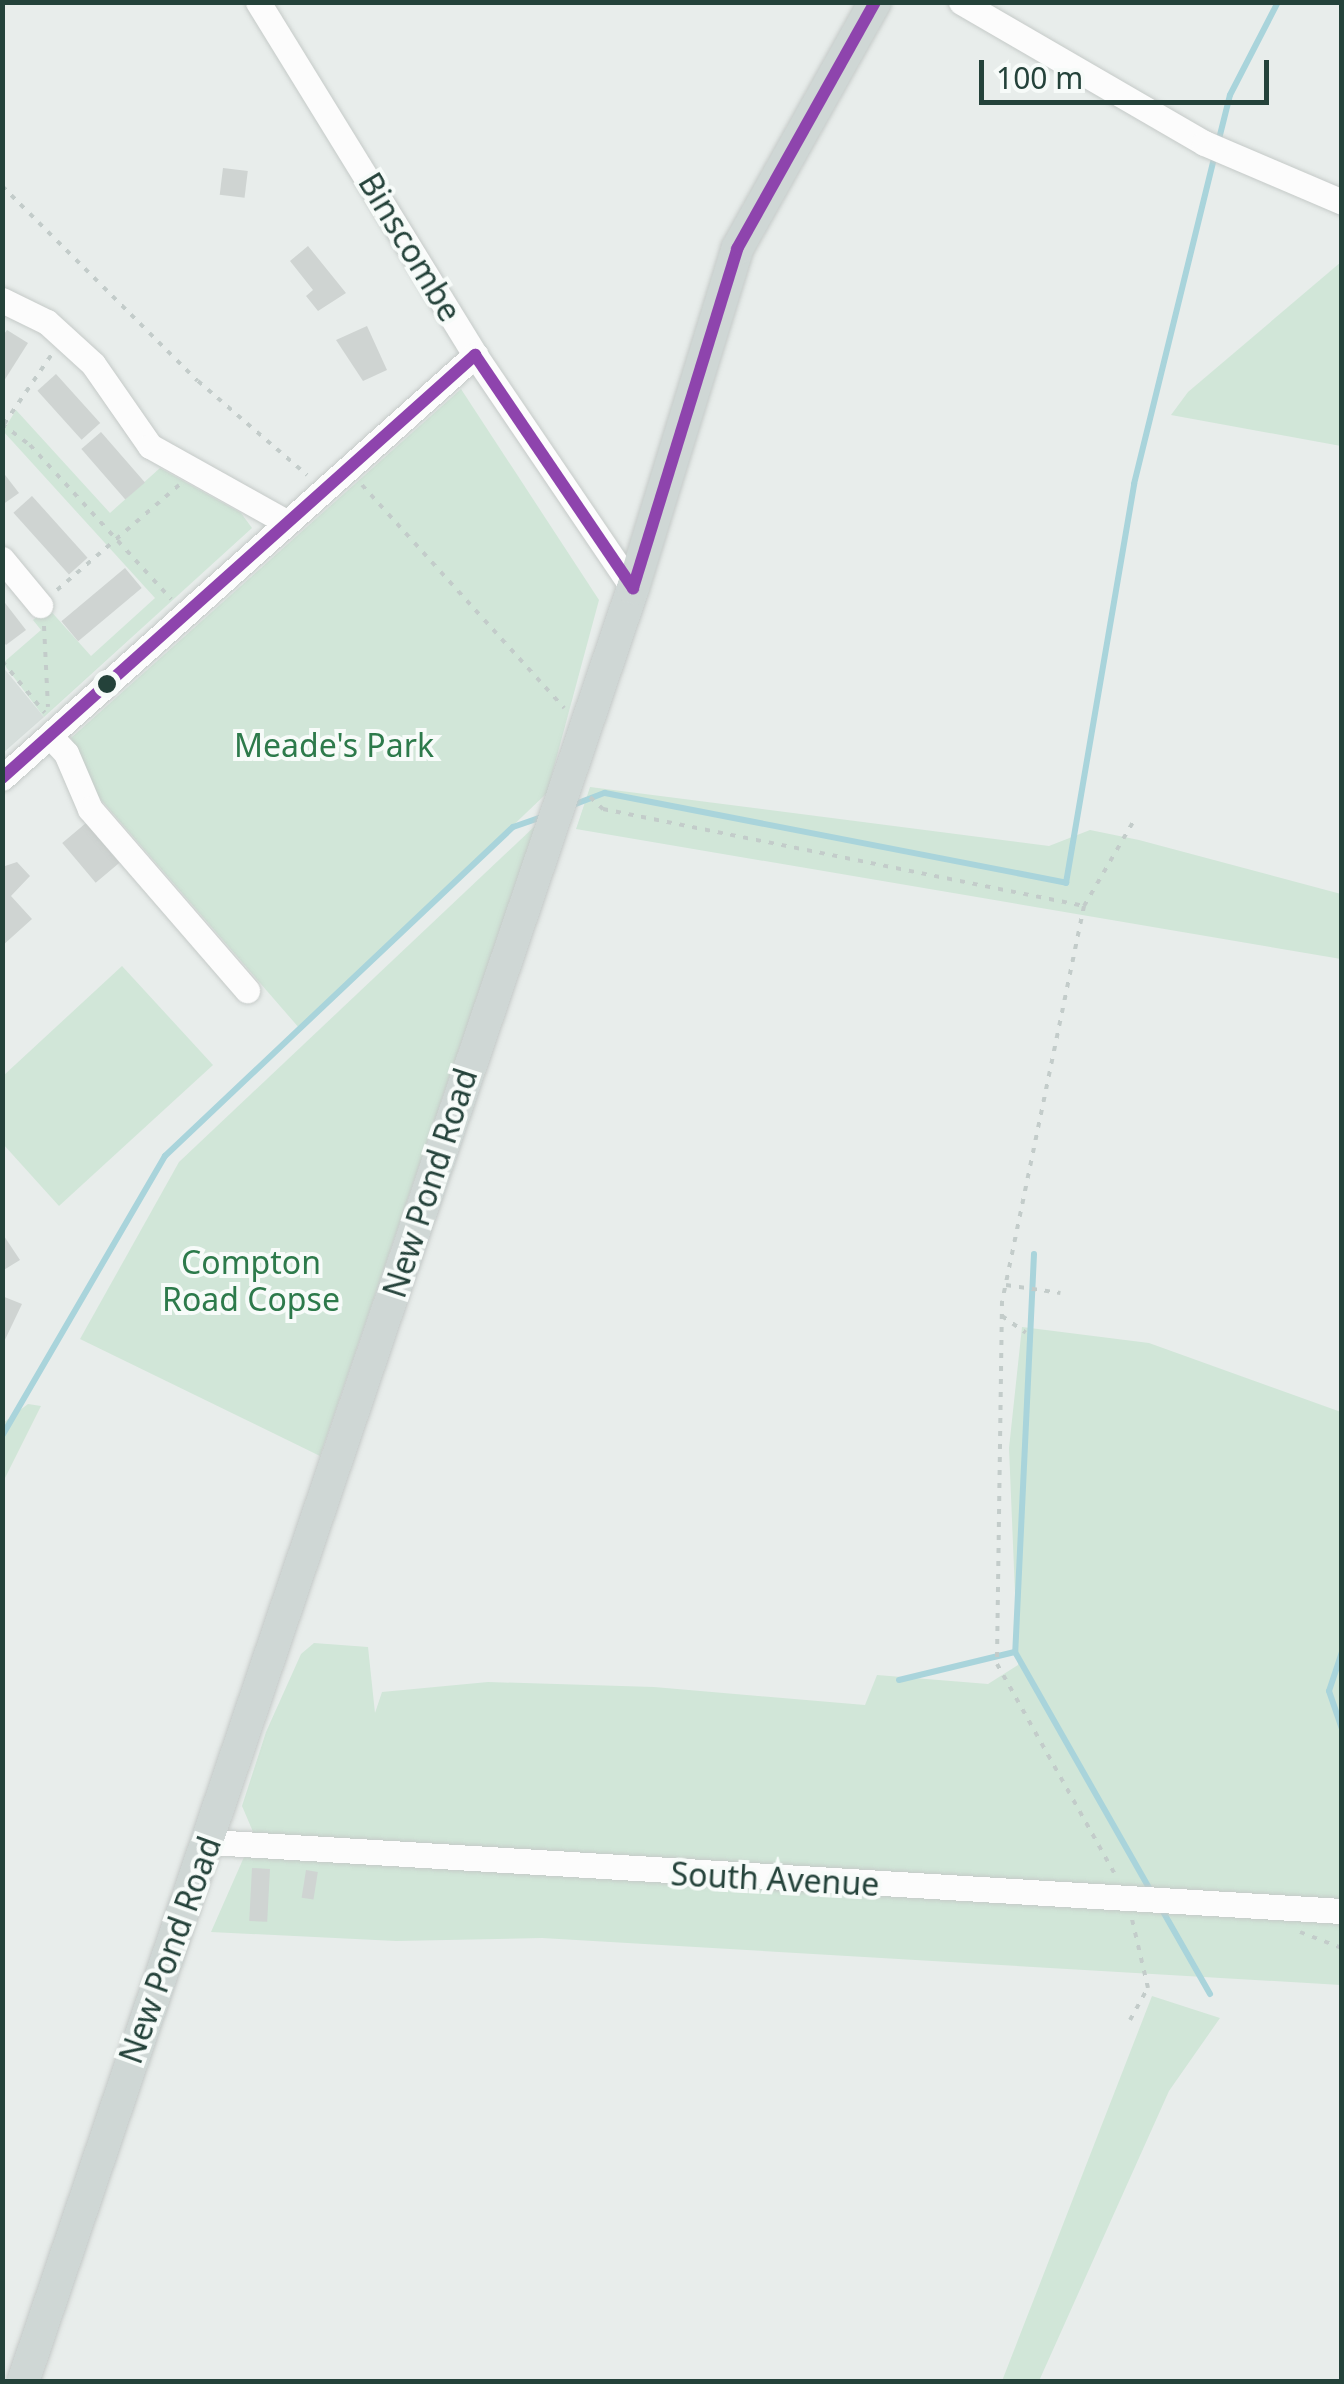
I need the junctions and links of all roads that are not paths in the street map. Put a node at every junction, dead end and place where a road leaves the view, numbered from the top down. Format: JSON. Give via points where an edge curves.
{"nodes":[{"id":1,"x":258,"y":2,"type":"edge"},
{"id":2,"x":875,"y":2,"type":"edge"},
{"id":3,"x":961,"y":2,"type":"edge"},
{"id":4,"x":1342,"y":202,"type":"edge"},
{"id":5,"x":2,"y":300,"type":"edge"},
{"id":6,"x":475,"y":355,"type":"junction"},
{"id":7,"x":286,"y":522,"type":"junction"},
{"id":8,"x":2,"y":559,"type":"edge"},
{"id":9,"x":632,"y":588,"type":"junction"},
{"id":10,"x":40,"y":605,"type":"road end"},
{"id":11,"x":49,"y":726,"type":"junction"},
{"id":12,"x":2,"y":778,"type":"edge"},
{"id":13,"x":248,"y":990,"type":"dead end"},
{"id":14,"x":210,"y":1842,"type":"junction"},
{"id":15,"x":1342,"y":1911,"type":"edge"},
{"id":16,"x":23,"y":2382,"type":"edge"}],
"edges":[{"from":1,"to":6,"type":"street","name":"Binscombe"},
{"from":2,"to":9,"type":"main road","name":"New Pond Road","via":[[737,249]]},
{"from":3,"to":4,"type":"street","via":[[1204,143]]},
{"from":5,"to":7,"type":"street","via":[[64,336],[93,364],[150,446]]},
{"from":6,"to":7,"type":"street"},
{"from":6,"to":9,"type":"street","name":"Binscombe"},
{"from":7,"to":11,"type":"street"},
{"from":8,"to":10,"type":"street"},
{"from":9,"to":14,"type":"main road","name":"New Pond Road"},
{"from":11,"to":12,"type":"street"},
{"from":11,"to":13,"type":"street","via":[[90,809]]},
{"from":14,"to":15,"type":"street","name":"South Avenue"},
{"from":14,"to":16,"type":"main road","name":"New Pond Road"}]}
